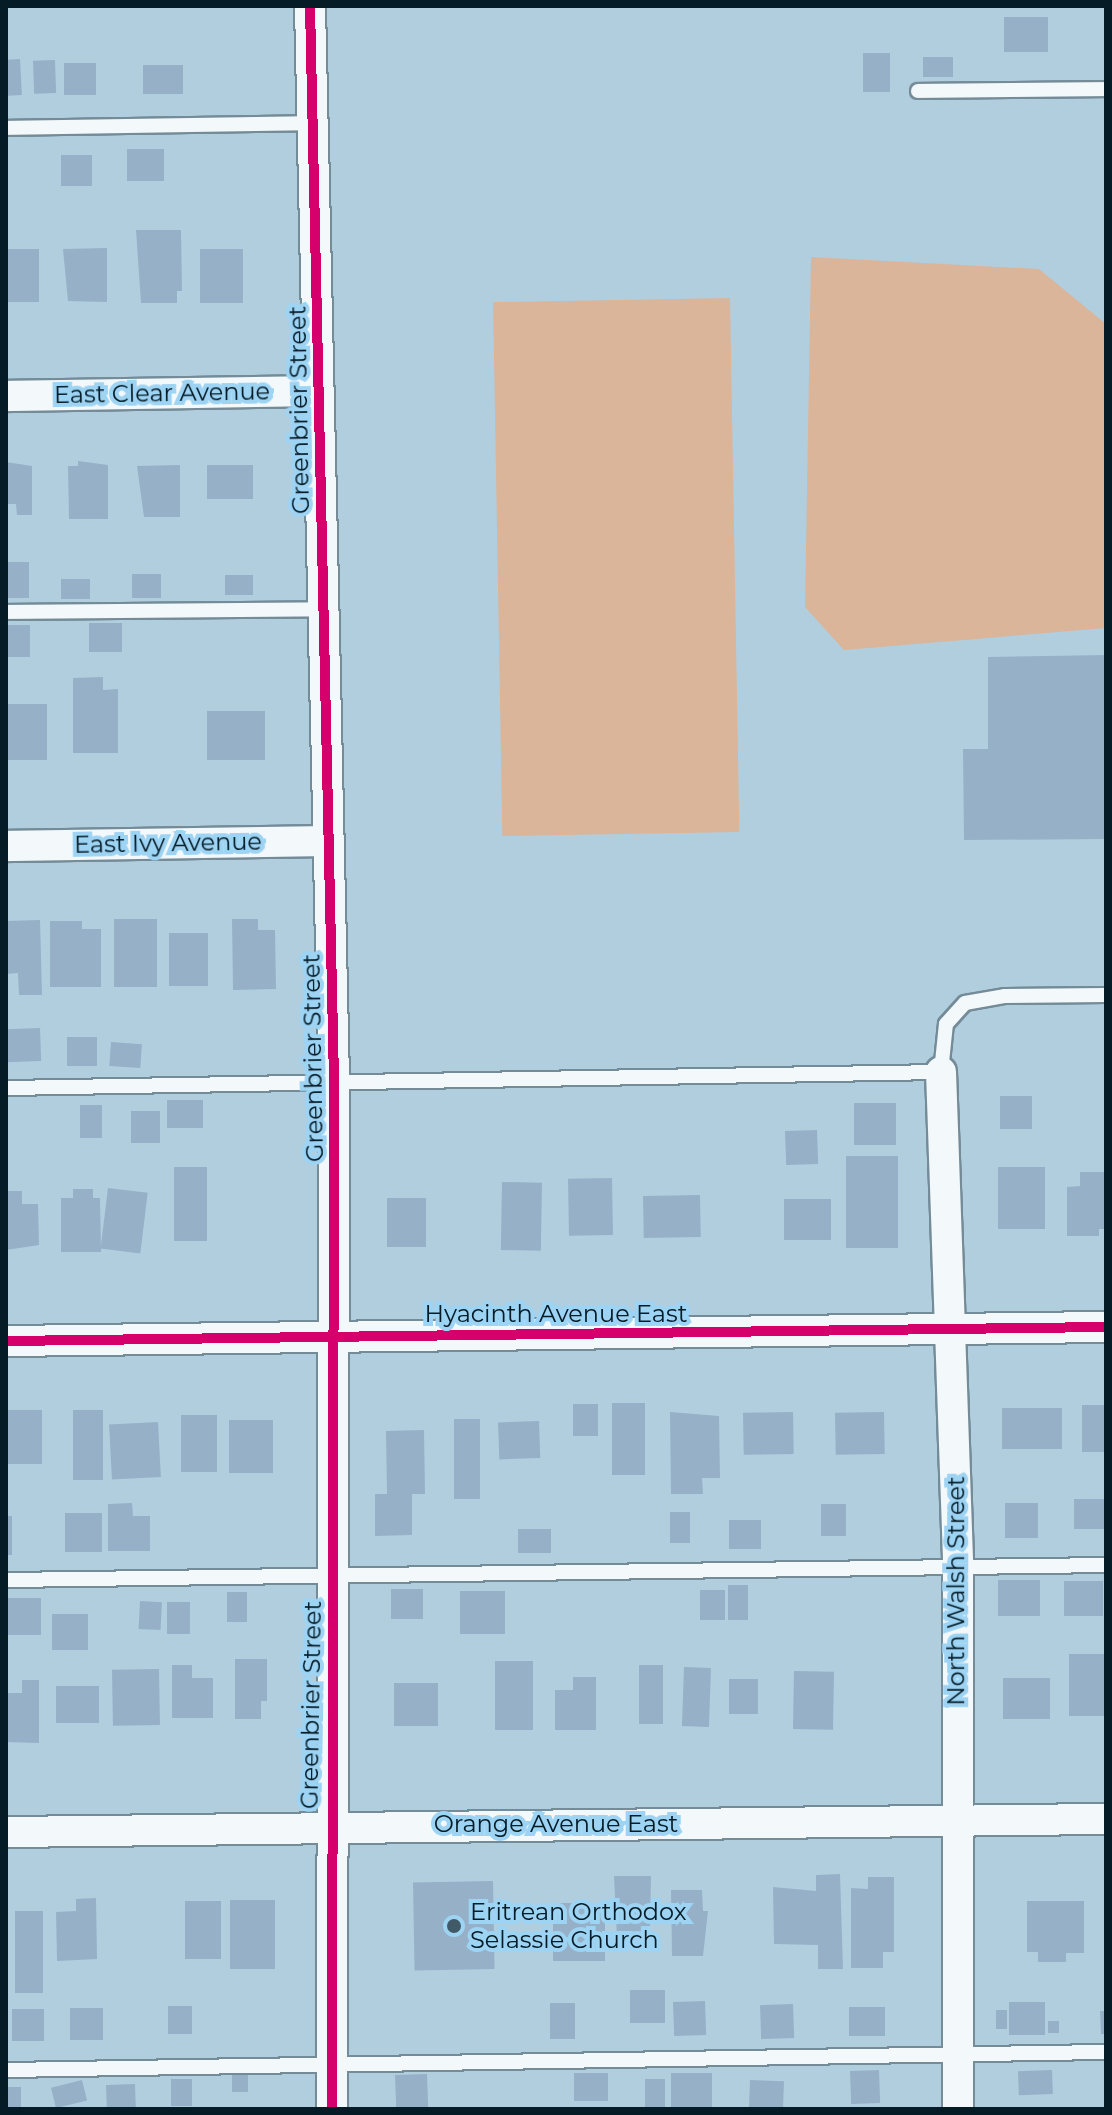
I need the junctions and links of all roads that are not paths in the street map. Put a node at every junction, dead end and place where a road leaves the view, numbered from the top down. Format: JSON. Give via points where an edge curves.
{"nodes":[{"id":1,"x":310,"y":6,"type":"edge"},
{"id":2,"x":1106,"y":89,"type":"edge"},
{"id":3,"x":918,"y":91,"type":"dead end"},
{"id":4,"x":314,"y":123,"type":"junction"},
{"id":5,"x":6,"y":128,"type":"edge"},
{"id":6,"x":318,"y":391,"type":"junction"},
{"id":7,"x":6,"y":396,"type":"edge"},
{"id":8,"x":324,"y":609,"type":"junction"},
{"id":9,"x":6,"y":612,"type":"edge"},
{"id":10,"x":329,"y":841,"type":"junction"},
{"id":11,"x":6,"y":846,"type":"edge"},
{"id":12,"x":1106,"y":995,"type":"edge"},
{"id":13,"x":941,"y":1072,"type":"junction"},
{"id":14,"x":334,"y":1083,"type":"junction"},
{"id":15,"x":6,"y":1088,"type":"edge"},
{"id":16,"x":1106,"y":1327,"type":"edge"},
{"id":17,"x":952,"y":1331,"type":"junction"},
{"id":18,"x":335,"y":1336,"type":"junction"},
{"id":19,"x":6,"y":1341,"type":"edge"},
{"id":20,"x":1106,"y":1565,"type":"edge"},
{"id":21,"x":958,"y":1566,"type":"junction"},
{"id":22,"x":332,"y":1575,"type":"junction"},
{"id":23,"x":6,"y":1580,"type":"edge"},
{"id":24,"x":1106,"y":1819,"type":"edge"},
{"id":25,"x":955,"y":1821,"type":"junction"},
{"id":26,"x":329,"y":1826,"type":"junction"},
{"id":27,"x":6,"y":1832,"type":"edge"},
{"id":28,"x":1106,"y":2052,"type":"edge"},
{"id":29,"x":958,"y":2054,"type":"junction"},
{"id":30,"x":333,"y":2066,"type":"junction"},
{"id":31,"x":6,"y":2070,"type":"edge"},
{"id":32,"x":332,"y":2109,"type":"edge"},
{"id":33,"x":958,"y":2109,"type":"edge"}],
"edges":[{"from":1,"to":4,"type":"street","name":"Greenbrier Street"},
{"from":2,"to":3,"type":"lane"},
{"from":4,"to":5,"type":"lane"},
{"from":4,"to":6,"type":"street","name":"Greenbrier Street"},
{"from":6,"to":7,"type":"street","name":"East Clear Avenue"},
{"from":6,"to":8,"type":"street","name":"Greenbrier Street"},
{"from":8,"to":9,"type":"lane"},
{"from":8,"to":10,"type":"street","name":"Greenbrier Street"},
{"from":10,"to":11,"type":"street","name":"East Ivy Avenue"},
{"from":10,"to":14,"type":"street","name":"Greenbrier Street"},
{"from":12,"to":13,"type":"lane","via":[[1005,996],[965,1003],[946,1024]]},
{"from":13,"to":14,"type":"lane"},
{"from":13,"to":17,"type":"street","name":"North Walsh Street"},
{"from":14,"to":15,"type":"lane"},
{"from":14,"to":18,"type":"street","name":"Greenbrier Street"},
{"from":16,"to":17,"type":"street","name":"Hyacinth Avenue East"},
{"from":17,"to":18,"type":"street","name":"Hyacinth Avenue East"},
{"from":17,"to":21,"type":"street","name":"North Walsh Street"},
{"from":18,"to":19,"type":"street","name":"Hyacinth Avenue East"},
{"from":18,"to":22,"type":"street","name":"Greenbrier Street"},
{"from":20,"to":21,"type":"lane"},
{"from":21,"to":22,"type":"lane"},
{"from":21,"to":25,"type":"street","name":"North Walsh Street"},
{"from":22,"to":23,"type":"lane"},
{"from":22,"to":26,"type":"street","name":"Greenbrier Street"},
{"from":24,"to":25,"type":"street","name":"Orange Avenue East"},
{"from":25,"to":26,"type":"street","name":"Orange Avenue East"},
{"from":25,"to":29,"type":"street","name":"North Walsh Street"},
{"from":26,"to":27,"type":"street","name":"Orange Avenue East"},
{"from":26,"to":30,"type":"street","name":"Greenbrier Street"},
{"from":28,"to":29,"type":"lane"},
{"from":29,"to":30,"type":"lane"},
{"from":29,"to":33,"type":"street","name":"North Walsh Street"},
{"from":30,"to":31,"type":"lane"},
{"from":30,"to":32,"type":"street","name":"Greenbrier Street"}]}
